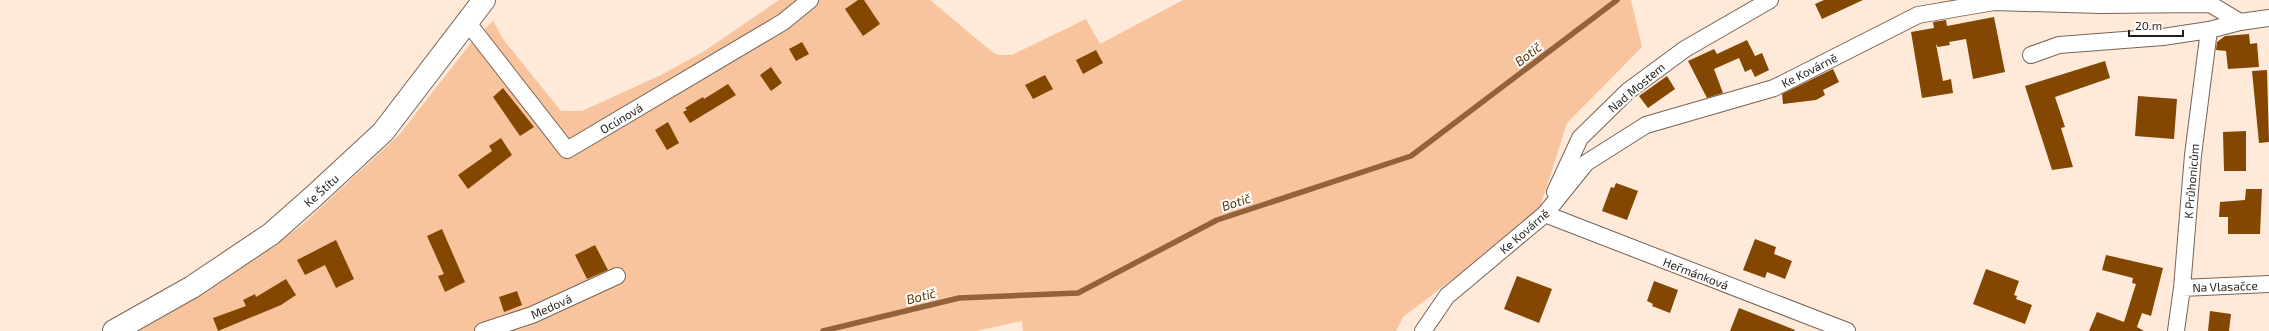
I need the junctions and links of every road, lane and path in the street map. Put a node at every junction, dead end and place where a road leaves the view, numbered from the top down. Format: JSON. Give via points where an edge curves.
{"nodes":[{"id":1,"x":484,"y":0,"type":"edge"},
{"id":2,"x":810,"y":0,"type":"edge"},
{"id":3,"x":1770,"y":0,"type":"edge"},
{"id":4,"x":2269,"y":18,"type":"edge"},
{"id":5,"x":2240,"y":22,"type":"junction"},
{"id":6,"x":468,"y":23,"type":"junction"},
{"id":7,"x":2209,"y":30,"type":"junction"},
{"id":8,"x":2031,"y":55,"type":"dead end"},
{"id":9,"x":1545,"y":214,"type":"junction"},
{"id":10,"x":617,"y":276,"type":"dead end"},
{"id":11,"x":2269,"y":284,"type":"edge"},
{"id":12,"x":2182,"y":288,"type":"junction"},
{"id":13,"x":114,"y":331,"type":"edge"},
{"id":14,"x":483,"y":331,"type":"edge"},
{"id":15,"x":1423,"y":331,"type":"edge"},
{"id":16,"x":1847,"y":331,"type":"edge"},
{"id":17,"x":2176,"y":331,"type":"edge"}],
"edges":[{"from":1,"to":6,"type":"street","name":"Ke Štítu"},
{"from":2,"to":6,"type":"street","name":"Ocúnová","via":[[783,22],[567,150]]},
{"from":3,"to":9,"type":"street","name":"Nad Mostem","via":[[1685,48],[1628,91],[1580,138]]},
{"from":4,"to":5,"type":"street"},
{"from":5,"to":7,"type":"street"},
{"from":5,"to":9,"type":"street","name":"Ke Kovárně","via":[[2210,4],[2100,5],[1994,2],[1918,15],[1774,88],[1646,126],[1586,163]]},
{"from":6,"to":13,"type":"street","name":"Ke Štítu","via":[[383,132],[276,230],[192,288]]},
{"from":7,"to":8,"type":"street","via":[[2163,37],[2059,45]]},
{"from":7,"to":12,"type":"street","name":"K Průhonicům","via":[[2193,155]]},
{"from":9,"to":15,"type":"street","name":"Ke Kovárně","via":[[1447,296]]},
{"from":9,"to":16,"type":"street","name":"Heřmánková"},
{"from":10,"to":14,"type":"street","name":"Medová","via":[[532,315]]},
{"from":11,"to":12,"type":"street","name":"Na Vlasačce"},
{"from":12,"to":17,"type":"street","name":"K Průhonicům"}]}
